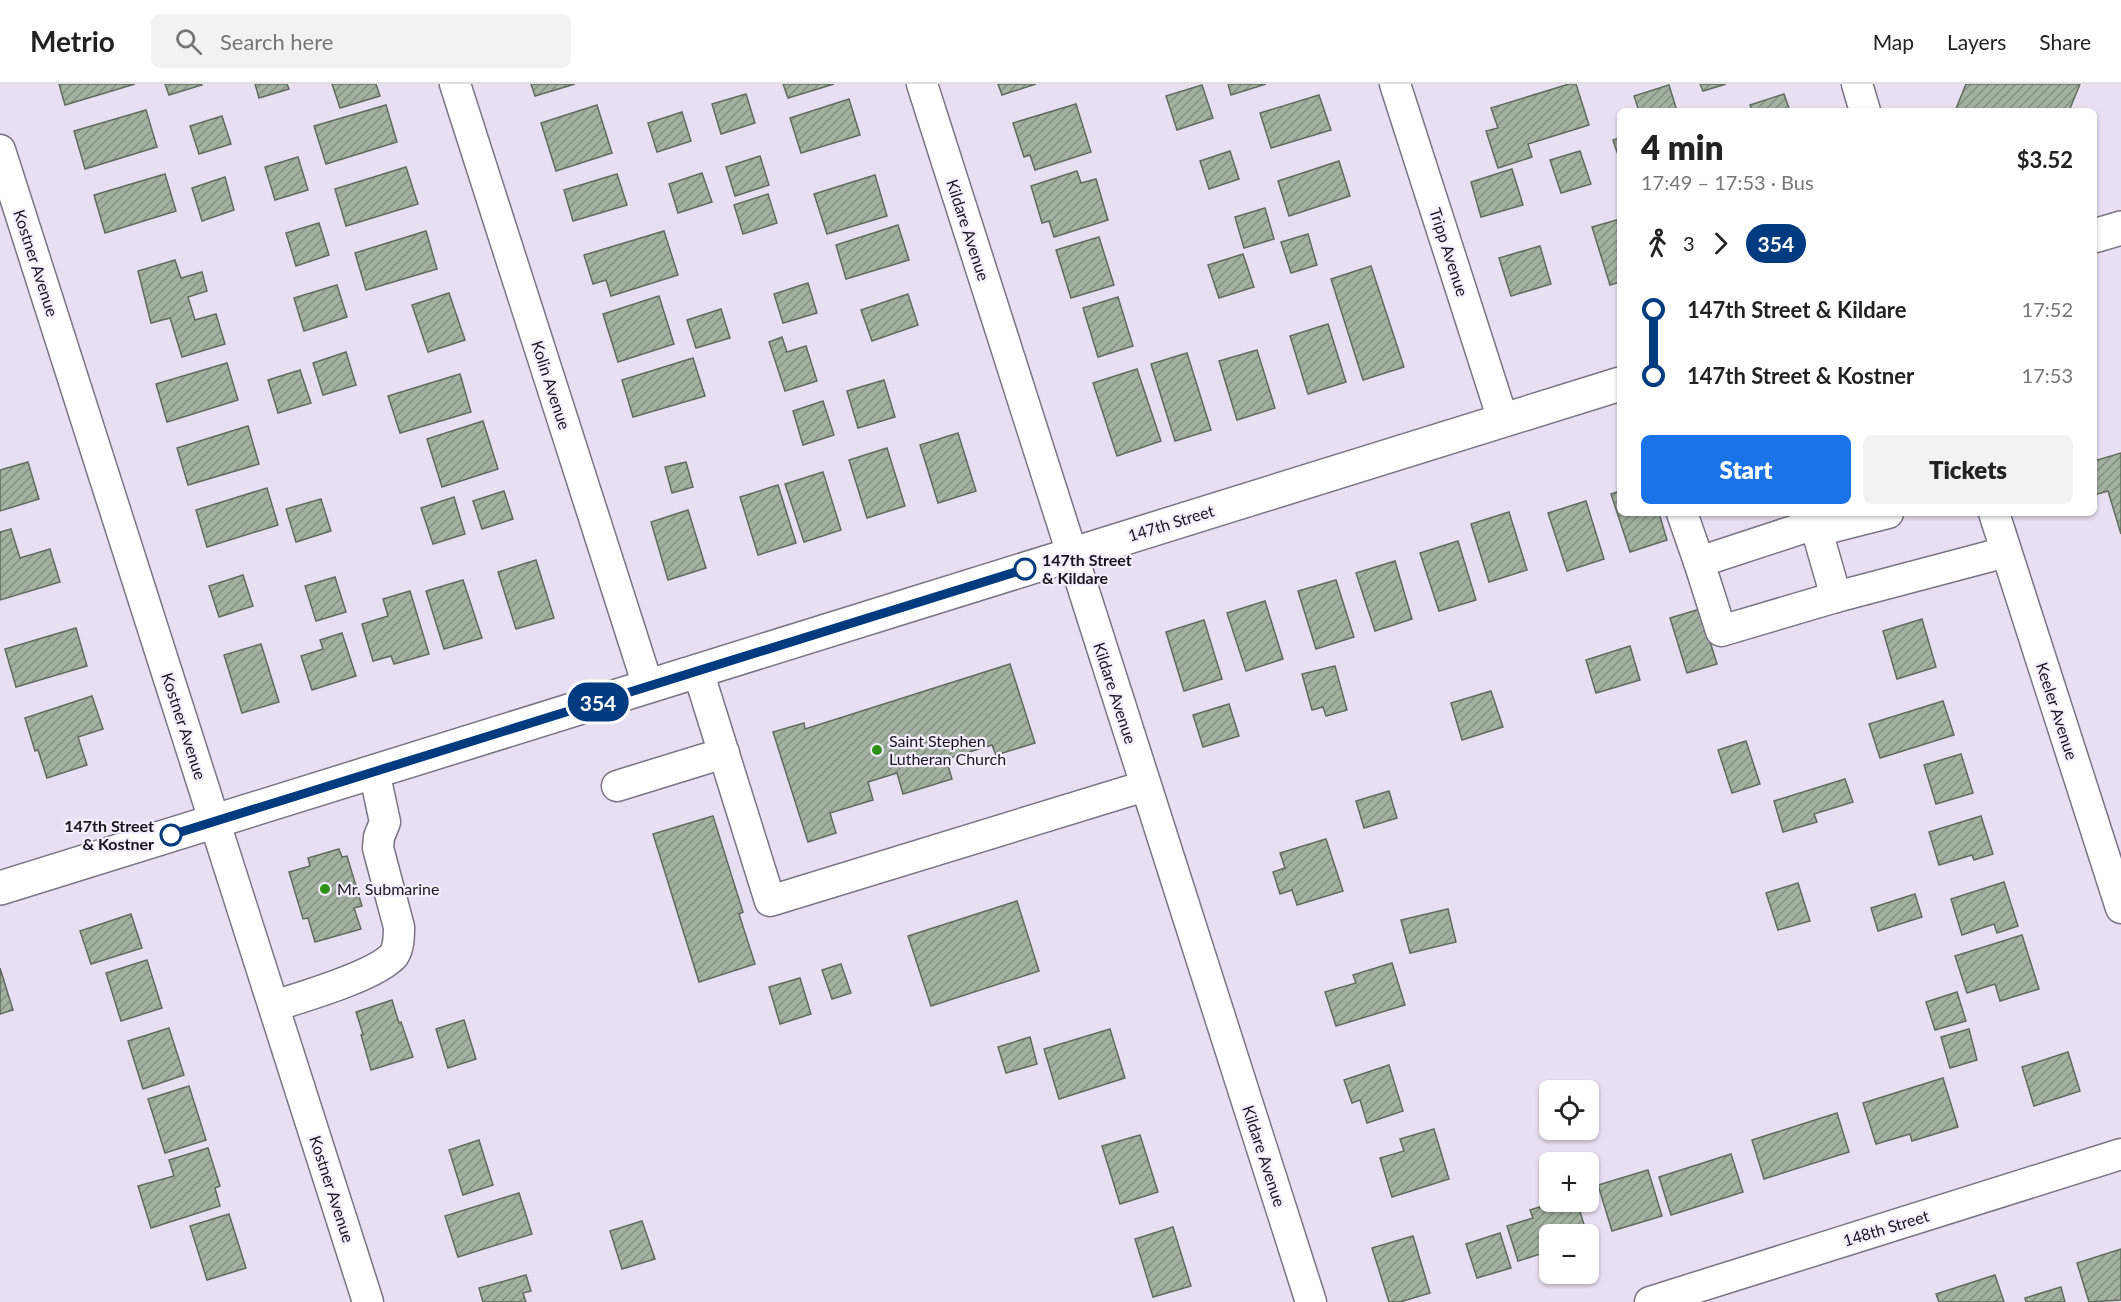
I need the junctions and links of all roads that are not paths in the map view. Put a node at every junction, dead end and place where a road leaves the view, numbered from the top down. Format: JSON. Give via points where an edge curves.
{"nodes":[{"id":1,"x":455,"y":84,"type":"edge"},
{"id":2,"x":922,"y":84,"type":"edge"},
{"id":3,"x":1395,"y":84,"type":"edge"},
{"id":4,"x":1857,"y":84,"type":"edge"},
{"id":5,"x":1864,"y":108,"type":"edge"},
{"id":6,"x":0,"y":150,"type":"edge"},
{"id":7,"x":2121,"y":228,"type":"edge"},
{"id":8,"x":2097,"y":235,"type":"edge"},
{"id":9,"x":1617,"y":385,"type":"edge"},
{"id":10,"x":1503,"y":420,"type":"junction"},
{"id":11,"x":1684,"y":516,"type":"edge"},
{"id":12,"x":1866,"y":516,"type":"edge"},
{"id":13,"x":1995,"y":516,"type":"edge"},
{"id":14,"x":1815,"y":523,"type":"edge"},
{"id":15,"x":2006,"y":552,"type":"junction"},
{"id":16,"x":1071,"y":555,"type":"junction"},
{"id":17,"x":1699,"y":562,"type":"junction"},
{"id":18,"x":1836,"y":597,"type":"junction"},
{"id":19,"x":698,"y":670,"type":"junction"},
{"id":20,"x":648,"y":686,"type":"junction"},
{"id":21,"x":724,"y":753,"type":"junction"},
{"id":22,"x":374,"y":771,"type":"junction"},
{"id":23,"x":617,"y":786,"type":"dead end"},
{"id":24,"x":1145,"y":786,"type":"junction"},
{"id":25,"x":215,"y":821,"type":"junction"},
{"id":26,"x":0,"y":888,"type":"edge"},
{"id":27,"x":2121,"y":908,"type":"edge"},
{"id":28,"x":274,"y":1006,"type":"junction"},
{"id":29,"x":2121,"y":1154,"type":"edge"},
{"id":30,"x":368,"y":1302,"type":"edge"},
{"id":31,"x":1311,"y":1302,"type":"edge"},
{"id":32,"x":1650,"y":1302,"type":"edge"}],
"edges":[{"from":1,"to":20,"type":"street","name":"Kolin Avenue"},
{"from":2,"to":16,"type":"street","name":"Kildare Avenue"},
{"from":3,"to":10,"type":"street","name":"Tripp Avenue"},
{"from":4,"to":5,"type":"street"},
{"from":6,"to":25,"type":"street","name":"Kostner Avenue"},
{"from":7,"to":8,"type":"main road"},
{"from":9,"to":10,"type":"main road","name":"147th Street"},
{"from":10,"to":16,"type":"main road","name":"147th Street"},
{"from":11,"to":17,"type":"street"},
{"from":12,"to":14,"type":"street"},
{"from":13,"to":15,"type":"street","name":"Keeler Avenue"},
{"from":14,"to":17,"type":"street"},
{"from":14,"to":18,"type":"street"},
{"from":15,"to":18,"type":"street"},
{"from":15,"to":27,"type":"street","name":"Keeler Avenue"},
{"from":16,"to":19,"type":"main road","name":"147th Street"},
{"from":16,"to":24,"type":"street","name":"Kildare Avenue"},
{"from":17,"to":18,"type":"street","via":[[1721,631]]},
{"from":19,"to":20,"type":"main road","name":"147th Street"},
{"from":19,"to":21,"type":"street"},
{"from":20,"to":22,"type":"main road","name":"147th Street"},
{"from":21,"to":23,"type":"street"},
{"from":21,"to":24,"type":"street","via":[[770,901]]},
{"from":22,"to":25,"type":"main road","name":"147th Street"},
{"from":22,"to":28,"type":"street","via":[[385,822],[378,848],[399,927],[394,954],[348,981]]},
{"from":24,"to":31,"type":"street","name":"Kildare Avenue"},
{"from":25,"to":26,"type":"main road","name":"147th Street"},
{"from":25,"to":28,"type":"street","name":"Kostner Avenue"},
{"from":28,"to":30,"type":"street","name":"Kostner Avenue"},
{"from":29,"to":32,"type":"street","name":"148th Street"}]}
